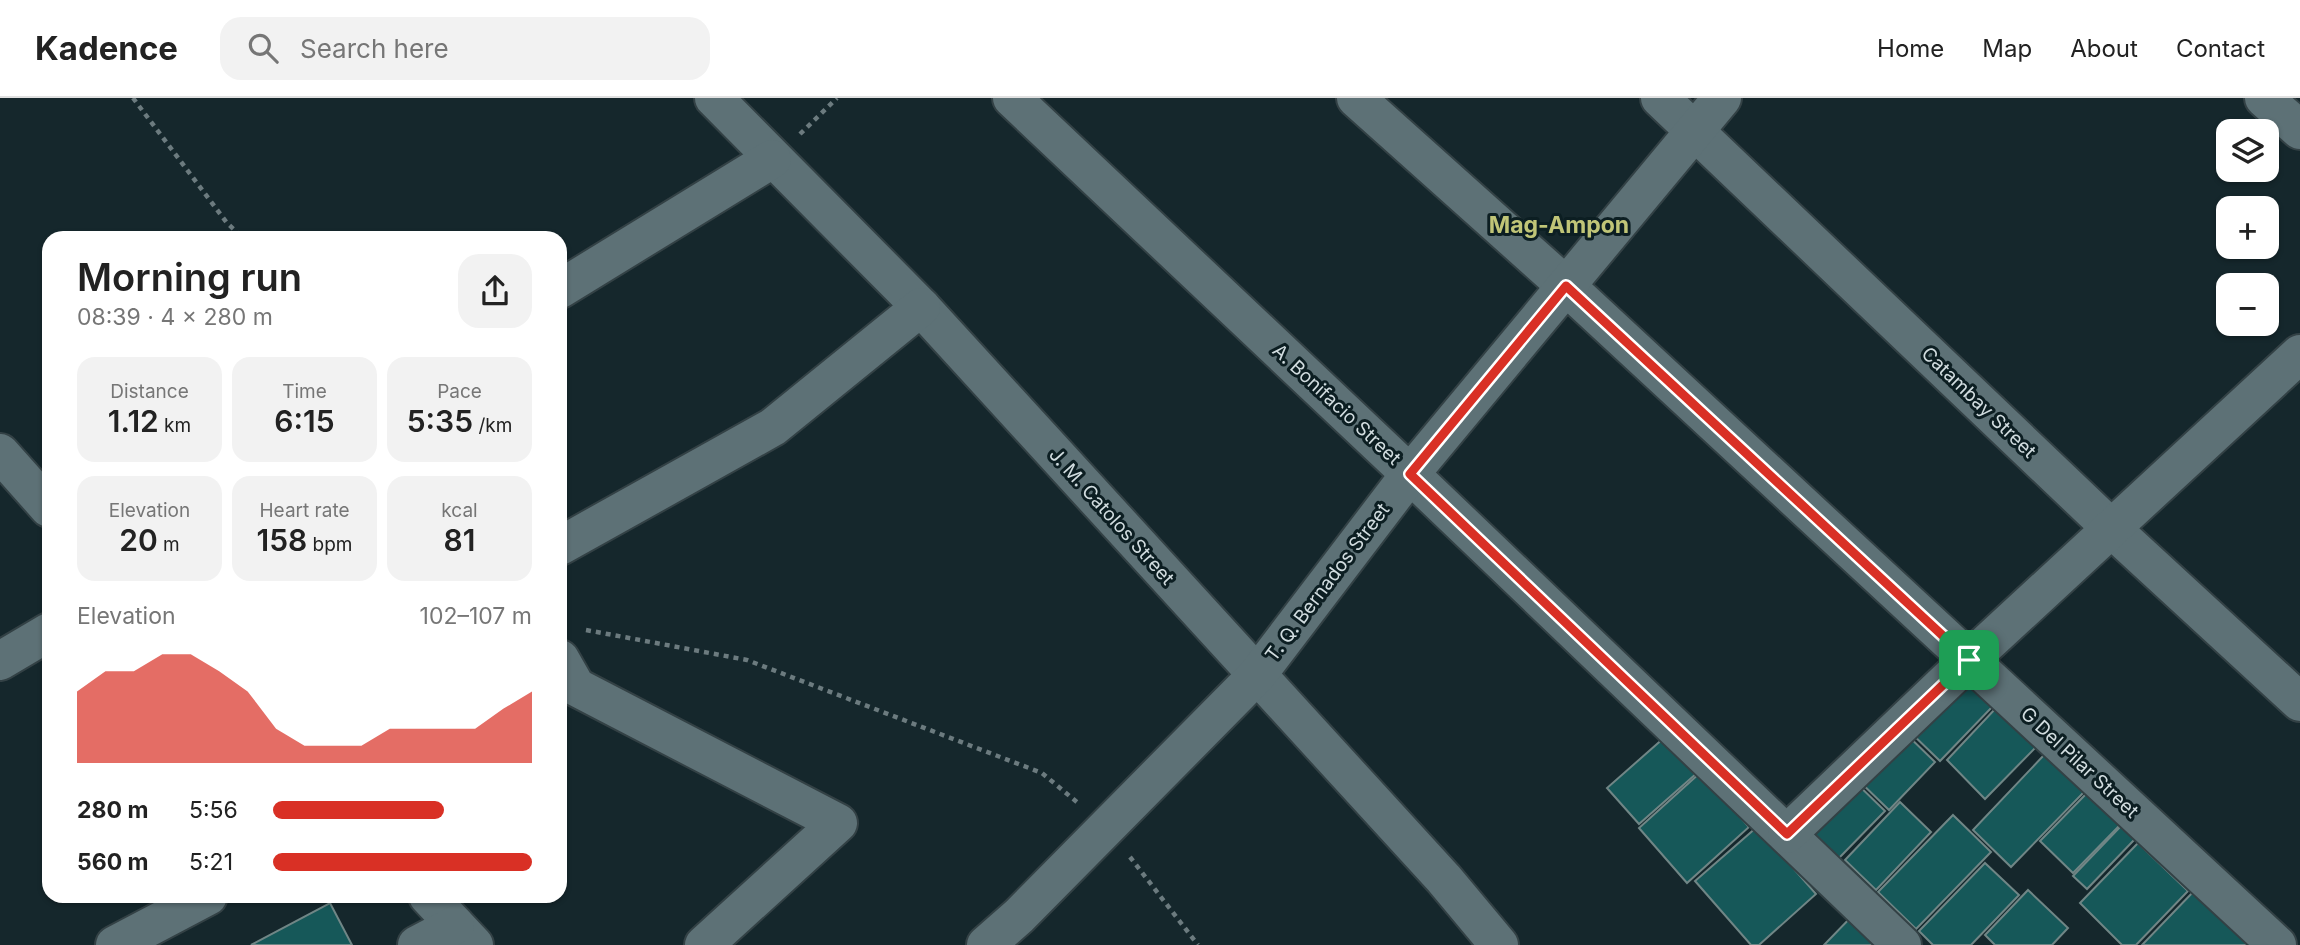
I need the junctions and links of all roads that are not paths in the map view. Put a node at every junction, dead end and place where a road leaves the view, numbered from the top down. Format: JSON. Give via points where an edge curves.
{"nodes":[{"id":1,"x":714,"y":98,"type":"edge"},
{"id":2,"x":1012,"y":98,"type":"edge"},
{"id":3,"x":1356,"y":98,"type":"edge"},
{"id":4,"x":1660,"y":98,"type":"edge"},
{"id":5,"x":1722,"y":98,"type":"edge"},
{"id":6,"x":2264,"y":98,"type":"edge"},
{"id":7,"x":1695,"y":130,"type":"junction"},
{"id":8,"x":2300,"y":130,"type":"edge"},
{"id":9,"x":772,"y":159,"type":"junction"},
{"id":10,"x":567,"y":285,"type":"edge"},
{"id":11,"x":1566,"y":286,"type":"junction"},
{"id":12,"x":921,"y":307,"type":"junction"},
{"id":13,"x":2300,"y":354,"type":"edge"},
{"id":14,"x":0,"y":453,"type":"edge"},
{"id":15,"x":1410,"y":474,"type":"junction"},
{"id":16,"x":42,"y":500,"type":"edge"},
{"id":17,"x":2112,"y":529,"type":"junction"},
{"id":18,"x":567,"y":542,"type":"edge"},
{"id":19,"x":42,"y":636,"type":"edge"},
{"id":20,"x":567,"y":644,"type":"edge"},
{"id":21,"x":1969,"y":660,"type":"junction"},
{"id":22,"x":0,"y":661,"type":"edge"},
{"id":23,"x":1257,"y":675,"type":"junction"},
{"id":24,"x":2300,"y":702,"type":"edge"},
{"id":25,"x":1787,"y":834,"type":"junction"},
{"id":26,"x":195,"y":903,"type":"edge"},
{"id":27,"x":435,"y":903,"type":"edge"},
{"id":28,"x":465,"y":935,"type":"edge"},
{"id":29,"x":115,"y":945,"type":"edge"},
{"id":30,"x":417,"y":945,"type":"edge"},
{"id":31,"x":704,"y":945,"type":"edge"},
{"id":32,"x":986,"y":945,"type":"edge"},
{"id":33,"x":1499,"y":945,"type":"edge"},
{"id":34,"x":1902,"y":945,"type":"edge"},
{"id":35,"x":2277,"y":945,"type":"edge"}],
"edges":[{"from":1,"to":9,"type":"street","name":"J. M. Catolos Street"},
{"from":2,"to":15,"type":"street","name":"A. Bonifacio Street"},
{"from":3,"to":11,"type":"street","name":"G Del Pilar Street"},
{"from":4,"to":7,"type":"street","name":"Catambay Street"},
{"from":5,"to":7,"type":"street","name":"T. Q. Bernados Street"},
{"from":6,"to":8,"type":"street"},
{"from":7,"to":11,"type":"street","name":"T. Q. Bernados Street"},
{"from":7,"to":17,"type":"street","name":"Catambay Street"},
{"from":9,"to":10,"type":"street"},
{"from":9,"to":12,"type":"street","name":"J. M. Catolos Street"},
{"from":11,"to":15,"type":"street","name":"T. Q. Bernados Street"},
{"from":11,"to":21,"type":"street","name":"G Del Pilar Street"},
{"from":12,"to":18,"type":"street","via":[[773,427]]},
{"from":12,"to":23,"type":"street","name":"J. M. Catolos Street"},
{"from":13,"to":17,"type":"street"},
{"from":14,"to":16,"type":"street"},
{"from":15,"to":23,"type":"street","name":"T. Q. Bernados Street"},
{"from":15,"to":25,"type":"street","name":"A. Bonifacio Street"},
{"from":17,"to":21,"type":"street"},
{"from":17,"to":24,"type":"street","name":"Catambay Street"},
{"from":19,"to":22,"type":"street"},
{"from":20,"to":31,"type":"street","via":[[576,687],[838,824]]},
{"from":21,"to":25,"type":"street"},
{"from":21,"to":35,"type":"street","name":"G Del Pilar Street"},
{"from":23,"to":32,"type":"street","name":"T. Q. Bernados Street"},
{"from":23,"to":33,"type":"street","name":"J. M. Catolos Street"},
{"from":25,"to":34,"type":"street","name":"A. Bonifacio Street"},
{"from":26,"to":29,"type":"street"},
{"from":27,"to":28,"type":"street"},
{"from":28,"to":30,"type":"street"}]}
